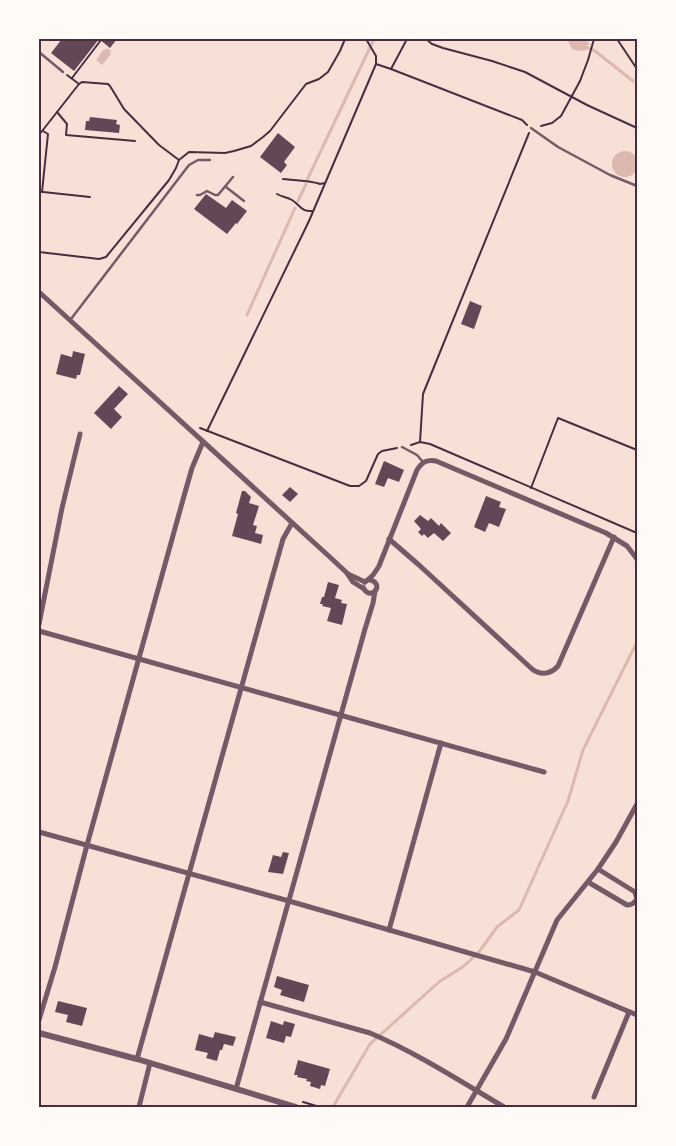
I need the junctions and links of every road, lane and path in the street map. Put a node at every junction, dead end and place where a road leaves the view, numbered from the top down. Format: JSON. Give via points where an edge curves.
{"nodes":[{"id":1,"x":345,"y":39,"type":"edge"},
{"id":2,"x":366,"y":39,"type":"edge"},
{"id":3,"x":407,"y":39,"type":"edge"},
{"id":4,"x":426,"y":39,"type":"edge"},
{"id":5,"x":594,"y":39,"type":"edge"},
{"id":6,"x":617,"y":39,"type":"edge"},
{"id":7,"x":101,"y":40,"type":"dead end"},
{"id":8,"x":40,"y":54,"type":"edge"},
{"id":9,"x":39,"y":58,"type":"edge"},
{"id":10,"x":376,"y":64,"type":"junction"},
{"id":11,"x":637,"y":68,"type":"edge"},
{"id":12,"x":391,"y":69,"type":"junction"},
{"id":13,"x":62,"y":72,"type":"joint"},
{"id":14,"x":72,"y":78,"type":"junction"},
{"id":15,"x":79,"y":84,"type":"junction"},
{"id":16,"x":571,"y":96,"type":"junction"},
{"id":17,"x":57,"y":112,"type":"junction"},
{"id":18,"x":531,"y":128,"type":"junction"},
{"id":19,"x":637,"y":128,"type":"edge"},
{"id":20,"x":42,"y":130,"type":"junction"},
{"id":21,"x":39,"y":135,"type":"edge"},
{"id":22,"x":134,"y":141,"type":"dead end"},
{"id":23,"x":179,"y":160,"type":"junction"},
{"id":24,"x":210,"y":160,"type":"dead end"},
{"id":25,"x":233,"y":177,"type":"dead end"},
{"id":26,"x":284,"y":179,"type":"dead end"},
{"id":27,"x":326,"y":182,"type":"junction"},
{"id":28,"x":225,"y":186,"type":"junction"},
{"id":29,"x":637,"y":186,"type":"edge"},
{"id":30,"x":40,"y":192,"type":"edge"},
{"id":31,"x":277,"y":194,"type":"dead end"},
{"id":32,"x":197,"y":195,"type":"dead end"},
{"id":33,"x":90,"y":197,"type":"dead end"},
{"id":34,"x":244,"y":201,"type":"dead end"},
{"id":35,"x":313,"y":211,"type":"junction"},
{"id":36,"x":39,"y":252,"type":"edge"},
{"id":37,"x":39,"y":292,"type":"edge"},
{"id":38,"x":70,"y":320,"type":"junction"},
{"id":39,"x":207,"y":431,"type":"dead end"},
{"id":40,"x":80,"y":434,"type":"dead end"},
{"id":41,"x":203,"y":442,"type":"junction"},
{"id":42,"x":420,"y":442,"type":"dead end"},
{"id":43,"x":402,"y":447,"type":"dead end"},
{"id":44,"x":637,"y":450,"type":"edge"},
{"id":45,"x":424,"y":462,"type":"junction"},
{"id":46,"x":531,"y":488,"type":"dead end"},
{"id":47,"x":292,"y":523,"type":"junction"},
{"id":48,"x":614,"y":537,"type":"junction"},
{"id":49,"x":389,"y":539,"type":"junction"},
{"id":50,"x":637,"y":558,"type":"edge"},
{"id":51,"x":378,"y":566,"type":"junction"},
{"id":52,"x":348,"y":573,"type":"junction"},
{"id":53,"x":367,"y":581,"type":"junction"},
{"id":54,"x":376,"y":584,"type":"junction"},
{"id":55,"x":366,"y":591,"type":"junction"},
{"id":56,"x":375,"y":591,"type":"junction"},
{"id":57,"x":370,"y":610,"type":"junction"},
{"id":58,"x":39,"y":624,"type":"edge"},
{"id":59,"x":39,"y":631,"type":"edge"},
{"id":60,"x":139,"y":659,"type":"junction"},
{"id":61,"x":242,"y":687,"type":"junction"},
{"id":62,"x":341,"y":716,"type":"junction"},
{"id":63,"x":441,"y":743,"type":"junction"},
{"id":64,"x":544,"y":772,"type":"dead end"},
{"id":65,"x":637,"y":804,"type":"edge"},
{"id":66,"x":39,"y":832,"type":"edge"},
{"id":67,"x":87,"y":846,"type":"junction"},
{"id":68,"x":598,"y":869,"type":"junction"},
{"id":69,"x":190,"y":874,"type":"junction"},
{"id":70,"x":588,"y":882,"type":"junction"},
{"id":71,"x":289,"y":901,"type":"junction"},
{"id":72,"x":389,"y":930,"type":"junction"},
{"id":73,"x":535,"y":972,"type":"junction"},
{"id":74,"x":260,"y":1002,"type":"junction"},
{"id":75,"x":629,"y":1012,"type":"junction"},
{"id":76,"x":637,"y":1015,"type":"edge"},
{"id":77,"x":39,"y":1020,"type":"edge"},
{"id":78,"x":39,"y":1033,"type":"edge"},
{"id":79,"x":137,"y":1059,"type":"junction"},
{"id":80,"x":150,"y":1063,"type":"junction"},
{"id":81,"x":236,"y":1089,"type":"junction"},
{"id":82,"x":477,"y":1091,"type":"junction"},
{"id":83,"x":594,"y":1097,"type":"dead end"},
{"id":84,"x":139,"y":1107,"type":"edge"},
{"id":85,"x":296,"y":1107,"type":"edge"},
{"id":86,"x":467,"y":1107,"type":"edge"},
{"id":87,"x":504,"y":1107,"type":"edge"}],
"edges":[{"from":1,"to":23,"type":"path","via":[[328,72],[306,84],[270,131],[251,146],[225,153],[192,151]]},
{"from":2,"to":10,"type":"path","via":[[376,56]]},
{"from":3,"to":12,"type":"path"},
{"from":4,"to":16,"type":"path","via":[[443,48],[526,72]]},
{"from":5,"to":16,"type":"path"},
{"from":6,"to":11,"type":"path"},
{"from":7,"to":14,"type":"path"},
{"from":8,"to":9,"type":"lane"},
{"from":8,"to":13,"type":"lane"},
{"from":10,"to":12,"type":"path"},
{"from":10,"to":27,"type":"path"},
{"from":12,"to":18,"type":"path","via":[[522,120]]},
{"from":13,"to":14,"type":"path"},
{"from":14,"to":15,"type":"path"},
{"from":15,"to":17,"type":"path"},
{"from":15,"to":23,"type":"path","via":[[108,84],[124,109],[159,145]]},
{"from":16,"to":18,"type":"path","via":[[561,116],[552,123]]},
{"from":16,"to":19,"type":"path"},
{"from":17,"to":20,"type":"path"},
{"from":17,"to":22,"type":"path","via":[[67,124],[66,135]]},
{"from":18,"to":29,"type":"lane","via":[[558,147]]},
{"from":18,"to":42,"type":"path","via":[[423,394]]},
{"from":20,"to":21,"type":"path"},
{"from":20,"to":30,"type":"path","via":[[48,134]]},
{"from":23,"to":36,"type":"path","via":[[169,180],[106,257]]},
{"from":24,"to":38,"type":"lane","via":[[198,160],[189,165]]},
{"from":25,"to":28,"type":"lane"},
{"from":26,"to":27,"type":"path"},
{"from":27,"to":35,"type":"path"},
{"from":28,"to":32,"type":"lane","via":[[218,195],[207,191]]},
{"from":28,"to":34,"type":"lane"},
{"from":30,"to":33,"type":"path"},
{"from":31,"to":35,"type":"path","via":[[292,200],[303,210]]},
{"from":35,"to":39,"type":"path"},
{"from":37,"to":38,"type":"street"},
{"from":38,"to":41,"type":"street"},
{"from":40,"to":58,"type":"street"},
{"from":41,"to":47,"type":"street"},
{"from":41,"to":60,"type":"street","via":[[192,468]]},
{"from":43,"to":45,"type":"lane"},
{"from":44,"to":46,"type":"path","via":[[558,418]]},
{"from":45,"to":48,"type":"street","via":[[436,461]]},
{"from":45,"to":49,"type":"street","via":[[417,470]]},
{"from":47,"to":52,"type":"street"},
{"from":47,"to":61,"type":"street","via":[[283,539]]},
{"from":48,"to":49,"type":"street","via":[[558,666],[542,674],[535,672]]},
{"from":48,"to":50,"type":"street"},
{"from":49,"to":51,"type":"street"},
{"from":51,"to":53,"type":"street"},
{"from":51,"to":54,"type":"street"},
{"from":52,"to":53,"type":"street"},
{"from":52,"to":55,"type":"street","via":[[353,582]]},
{"from":53,"to":54,"type":"street","via":[[374,580]]},
{"from":53,"to":55,"type":"street"},
{"from":54,"to":56,"type":"street"},
{"from":55,"to":56,"type":"street"},
{"from":55,"to":57,"type":"street"},
{"from":56,"to":57,"type":"street"},
{"from":57,"to":62,"type":"street"},
{"from":59,"to":60,"type":"street"},
{"from":60,"to":61,"type":"street"},
{"from":60,"to":67,"type":"street"},
{"from":61,"to":62,"type":"street"},
{"from":61,"to":69,"type":"street"},
{"from":62,"to":63,"type":"street"},
{"from":62,"to":71,"type":"street"},
{"from":63,"to":64,"type":"street"},
{"from":63,"to":72,"type":"street"},
{"from":65,"to":68,"type":"street"},
{"from":66,"to":67,"type":"street"},
{"from":67,"to":69,"type":"street"},
{"from":67,"to":77,"type":"street"},
{"from":68,"to":70,"type":"street"},
{"from":68,"to":70,"type":"street","via":[[635,892],[635,902],[627,906]]},
{"from":69,"to":71,"type":"street"},
{"from":69,"to":79,"type":"street"},
{"from":70,"to":73,"type":"street","via":[[557,920]]},
{"from":71,"to":72,"type":"street"},
{"from":71,"to":74,"type":"street"},
{"from":72,"to":73,"type":"street"},
{"from":73,"to":75,"type":"street"},
{"from":73,"to":82,"type":"street","via":[[506,1039]]},
{"from":74,"to":81,"type":"street"},
{"from":74,"to":82,"type":"street","via":[[370,1033]]},
{"from":75,"to":76,"type":"street"},
{"from":75,"to":83,"type":"street"},
{"from":78,"to":79,"type":"street"},
{"from":79,"to":80,"type":"street"},
{"from":80,"to":81,"type":"street"},
{"from":80,"to":84,"type":"street"},
{"from":81,"to":85,"type":"street"},
{"from":82,"to":86,"type":"street"},
{"from":82,"to":87,"type":"street"}]}
